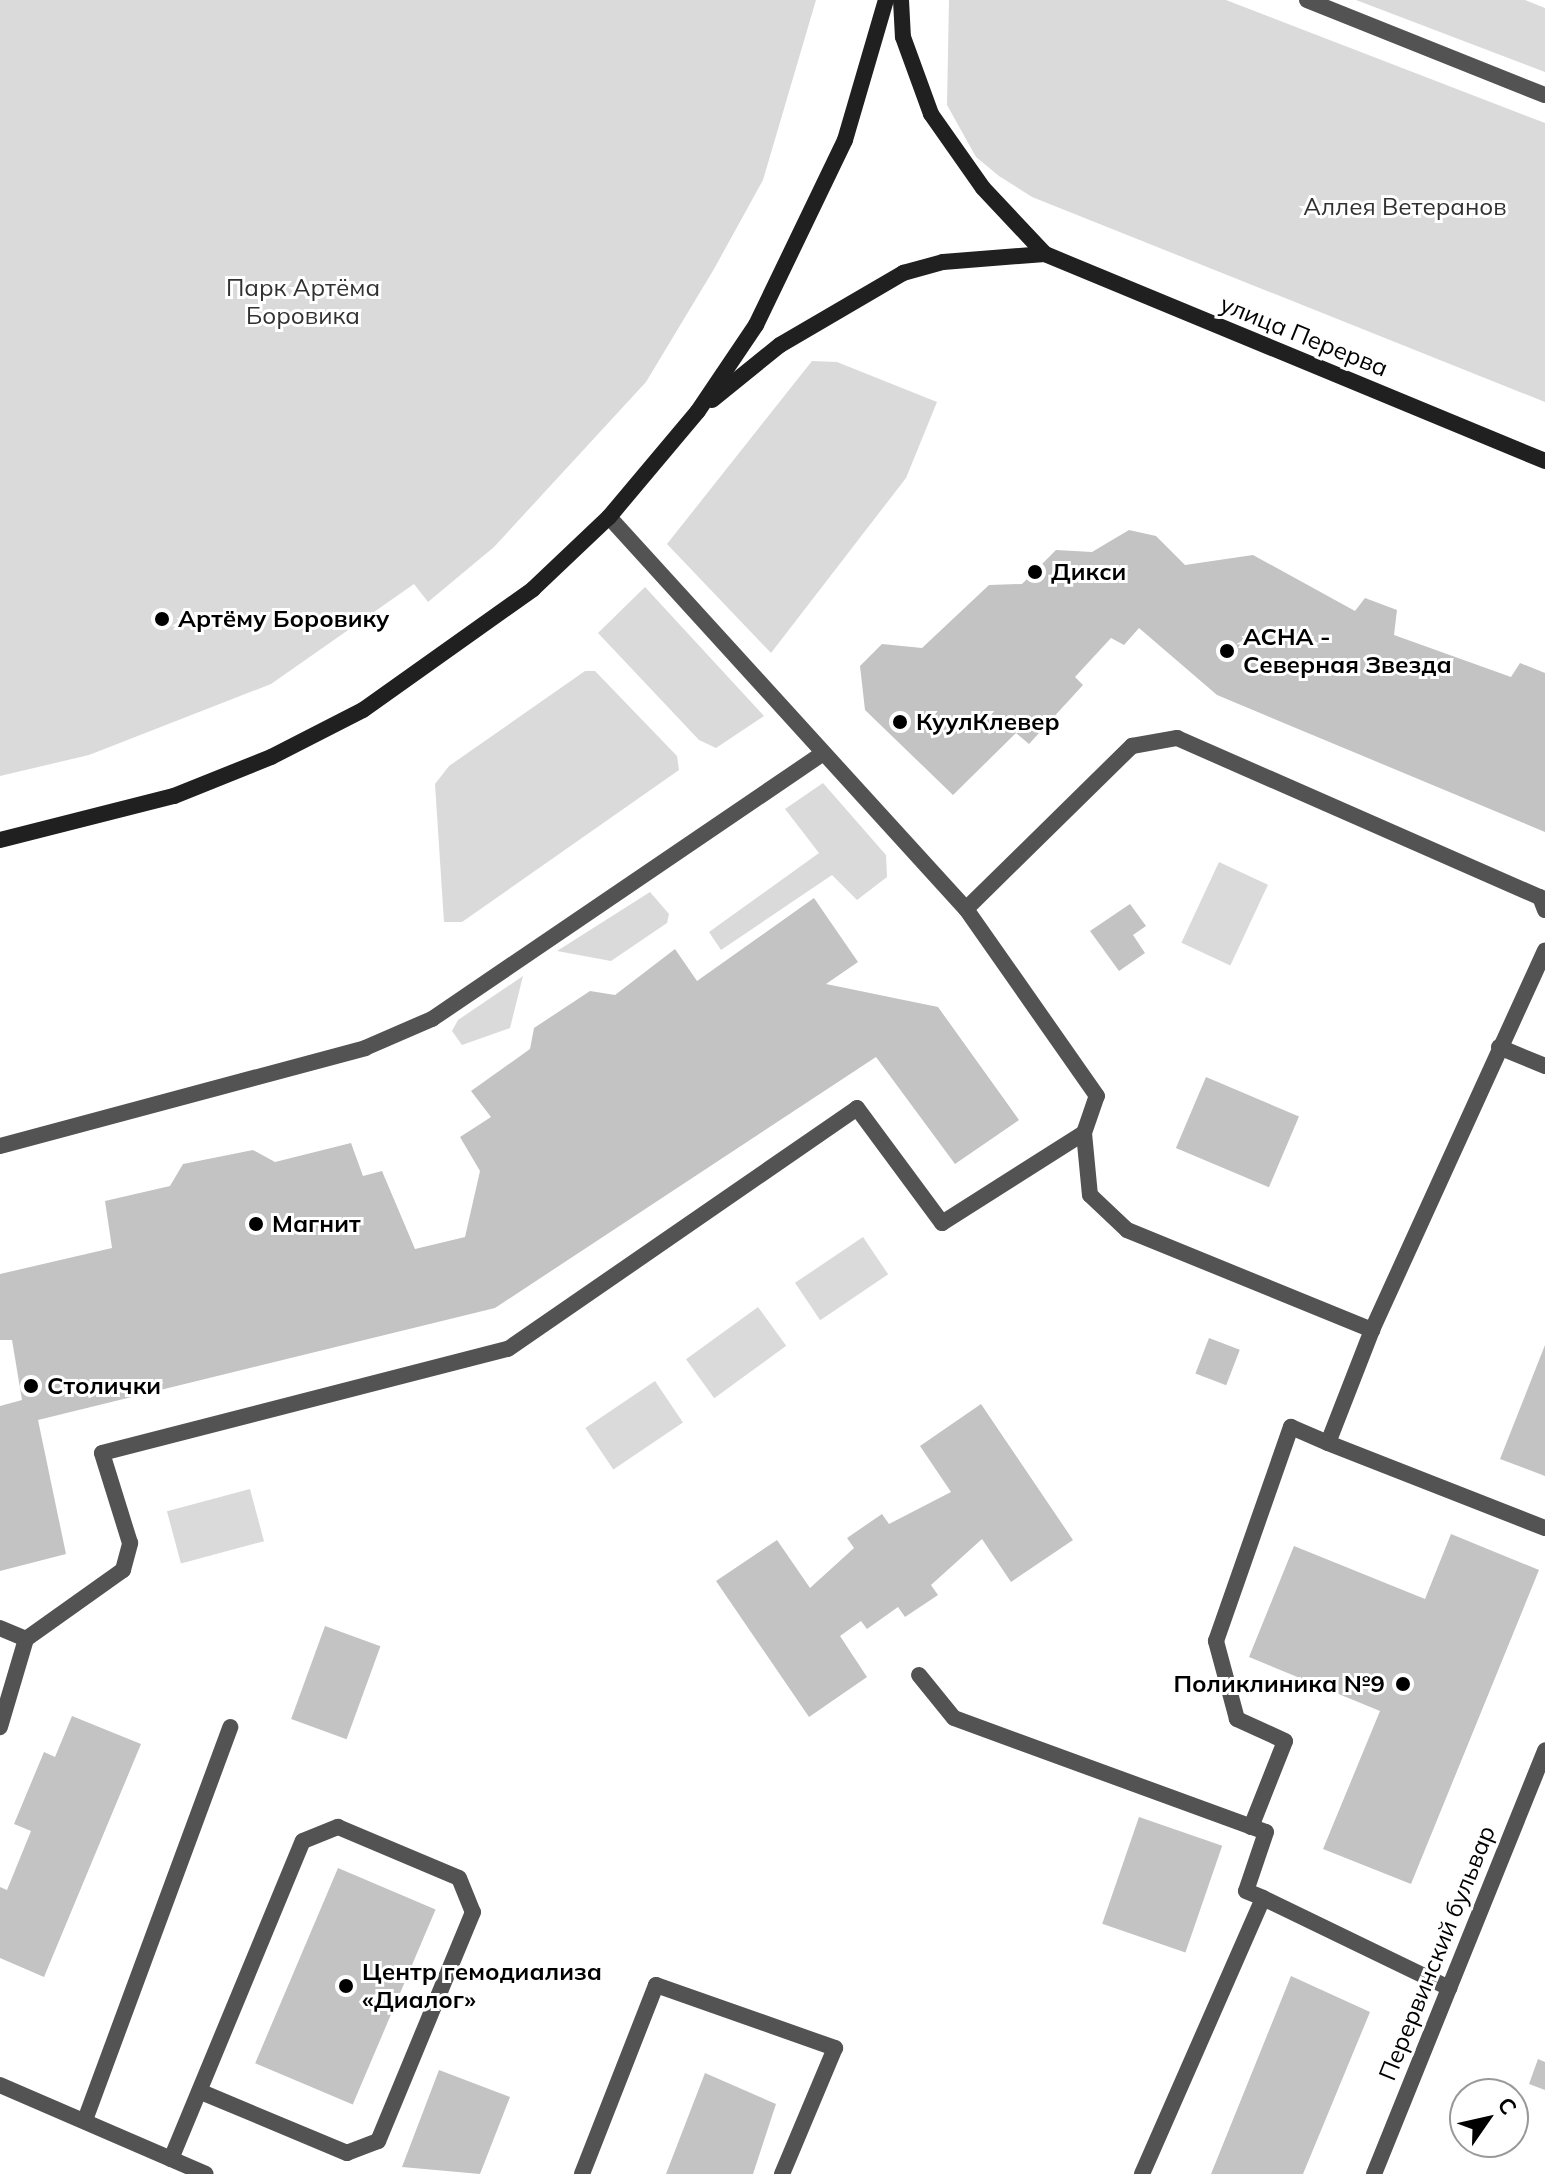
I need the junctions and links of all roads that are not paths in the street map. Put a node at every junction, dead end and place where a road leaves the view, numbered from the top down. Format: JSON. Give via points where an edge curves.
{"nodes":[{"id":1,"x":886,"y":0,"type":"edge"},
{"id":2,"x":901,"y":0,"type":"edge"},
{"id":3,"x":1307,"y":0,"type":"edge"},
{"id":4,"x":1545,"y":95,"type":"edge"},
{"id":5,"x":1045,"y":254,"type":"junction"},
{"id":6,"x":698,"y":411,"type":"junction"},
{"id":7,"x":1545,"y":461,"type":"edge"},
{"id":8,"x":609,"y":517,"type":"junction"},
{"id":9,"x":820,"y":755,"type":"junction"},
{"id":10,"x":0,"y":840,"type":"edge"},
{"id":11,"x":966,"y":909,"type":"junction"},
{"id":12,"x":1545,"y":910,"type":"edge"},
{"id":13,"x":1545,"y":951,"type":"edge"},
{"id":14,"x":1499,"y":1047,"type":"junction"},
{"id":15,"x":1545,"y":1066,"type":"edge"},
{"id":16,"x":1084,"y":1133,"type":"junction"},
{"id":17,"x":0,"y":1146,"type":"edge"},
{"id":18,"x":1372,"y":1330,"type":"junction"},
{"id":19,"x":1328,"y":1443,"type":"junction"},
{"id":20,"x":1545,"y":1528,"type":"edge"},
{"id":21,"x":0,"y":1628,"type":"edge"},
{"id":22,"x":26,"y":1639,"type":"junction"},
{"id":23,"x":919,"y":1675,"type":"dead end"},
{"id":24,"x":0,"y":1727,"type":"edge"},
{"id":25,"x":230,"y":1727,"type":"dead end"},
{"id":26,"x":1545,"y":1750,"type":"edge"},
{"id":27,"x":1251,"y":1827,"type":"junction"},
{"id":28,"x":1263,"y":1898,"type":"junction"},
{"id":29,"x":1449,"y":1988,"type":"junction"},
{"id":30,"x":0,"y":2085,"type":"edge"},
{"id":31,"x":199,"y":2091,"type":"junction"},
{"id":32,"x":85,"y":2120,"type":"junction"},
{"id":33,"x":171,"y":2159,"type":"junction"},
{"id":34,"x":200,"y":2173,"type":"edge"},
{"id":35,"x":582,"y":2174,"type":"edge"},
{"id":36,"x":782,"y":2174,"type":"edge"},
{"id":37,"x":1142,"y":2174,"type":"edge"},
{"id":38,"x":1374,"y":2174,"type":"edge"}],
"edges":[{"from":1,"to":6,"type":"main road","via":[[845,140],[805,235]]},
{"from":2,"to":5,"type":"main road","name":"улица Перерва","via":[[903,37],[931,114],[983,188]]},
{"from":3,"to":4,"type":"street"},
{"from":5,"to":6,"type":"main road","name":"улица Перерва","via":[[943,262],[903,273],[780,345]]},
{"from":5,"to":7,"type":"main road","name":"улица Перерва"},
{"from":6,"to":8,"type":"main road"},
{"from":8,"to":9,"type":"street"},
{"from":8,"to":10,"type":"main road","via":[[521,598],[363,710],[174,796]]},
{"from":9,"to":11,"type":"street"},
{"from":9,"to":17,"type":"street","via":[[432,1019],[350,1053]]},
{"from":11,"to":12,"type":"street","via":[[1132,746],[1177,738],[1540,897]]},
{"from":11,"to":16,"type":"street","via":[[1097,1096]]},
{"from":13,"to":14,"type":"street"},
{"from":14,"to":15,"type":"street"},
{"from":14,"to":18,"type":"street"},
{"from":16,"to":18,"type":"street","via":[[1090,1195],[1127,1230]]},
{"from":16,"to":22,"type":"street","via":[[942,1223],[857,1108],[508,1349],[102,1453],[130,1543],[123,1570]]},
{"from":18,"to":19,"type":"street"},
{"from":19,"to":20,"type":"street"},
{"from":19,"to":27,"type":"street","via":[[1291,1427],[1216,1641],[1237,1719],[1285,1741]]},
{"from":21,"to":22,"type":"street"},
{"from":22,"to":24,"type":"street"},
{"from":23,"to":27,"type":"street","via":[[954,1718]]},
{"from":25,"to":32,"type":"street"},
{"from":26,"to":29,"type":"street","name":"Перервинский бульвар"},
{"from":27,"to":28,"type":"street","via":[[1266,1832],[1246,1891]]},
{"from":28,"to":29,"type":"street"},
{"from":28,"to":37,"type":"street"},
{"from":29,"to":38,"type":"street","name":"Перервинский бульвар"},
{"from":30,"to":32,"type":"street"},
{"from":31,"to":31,"type":"street","via":[[303,1841],[338,1827],[459,1878],[473,1912],[378,2141],[347,2153]]},
{"from":31,"to":33,"type":"street"},
{"from":32,"to":33,"type":"street"},
{"from":33,"to":34,"type":"street"},
{"from":35,"to":36,"type":"street","via":[[656,1985],[835,2048]]}]}
